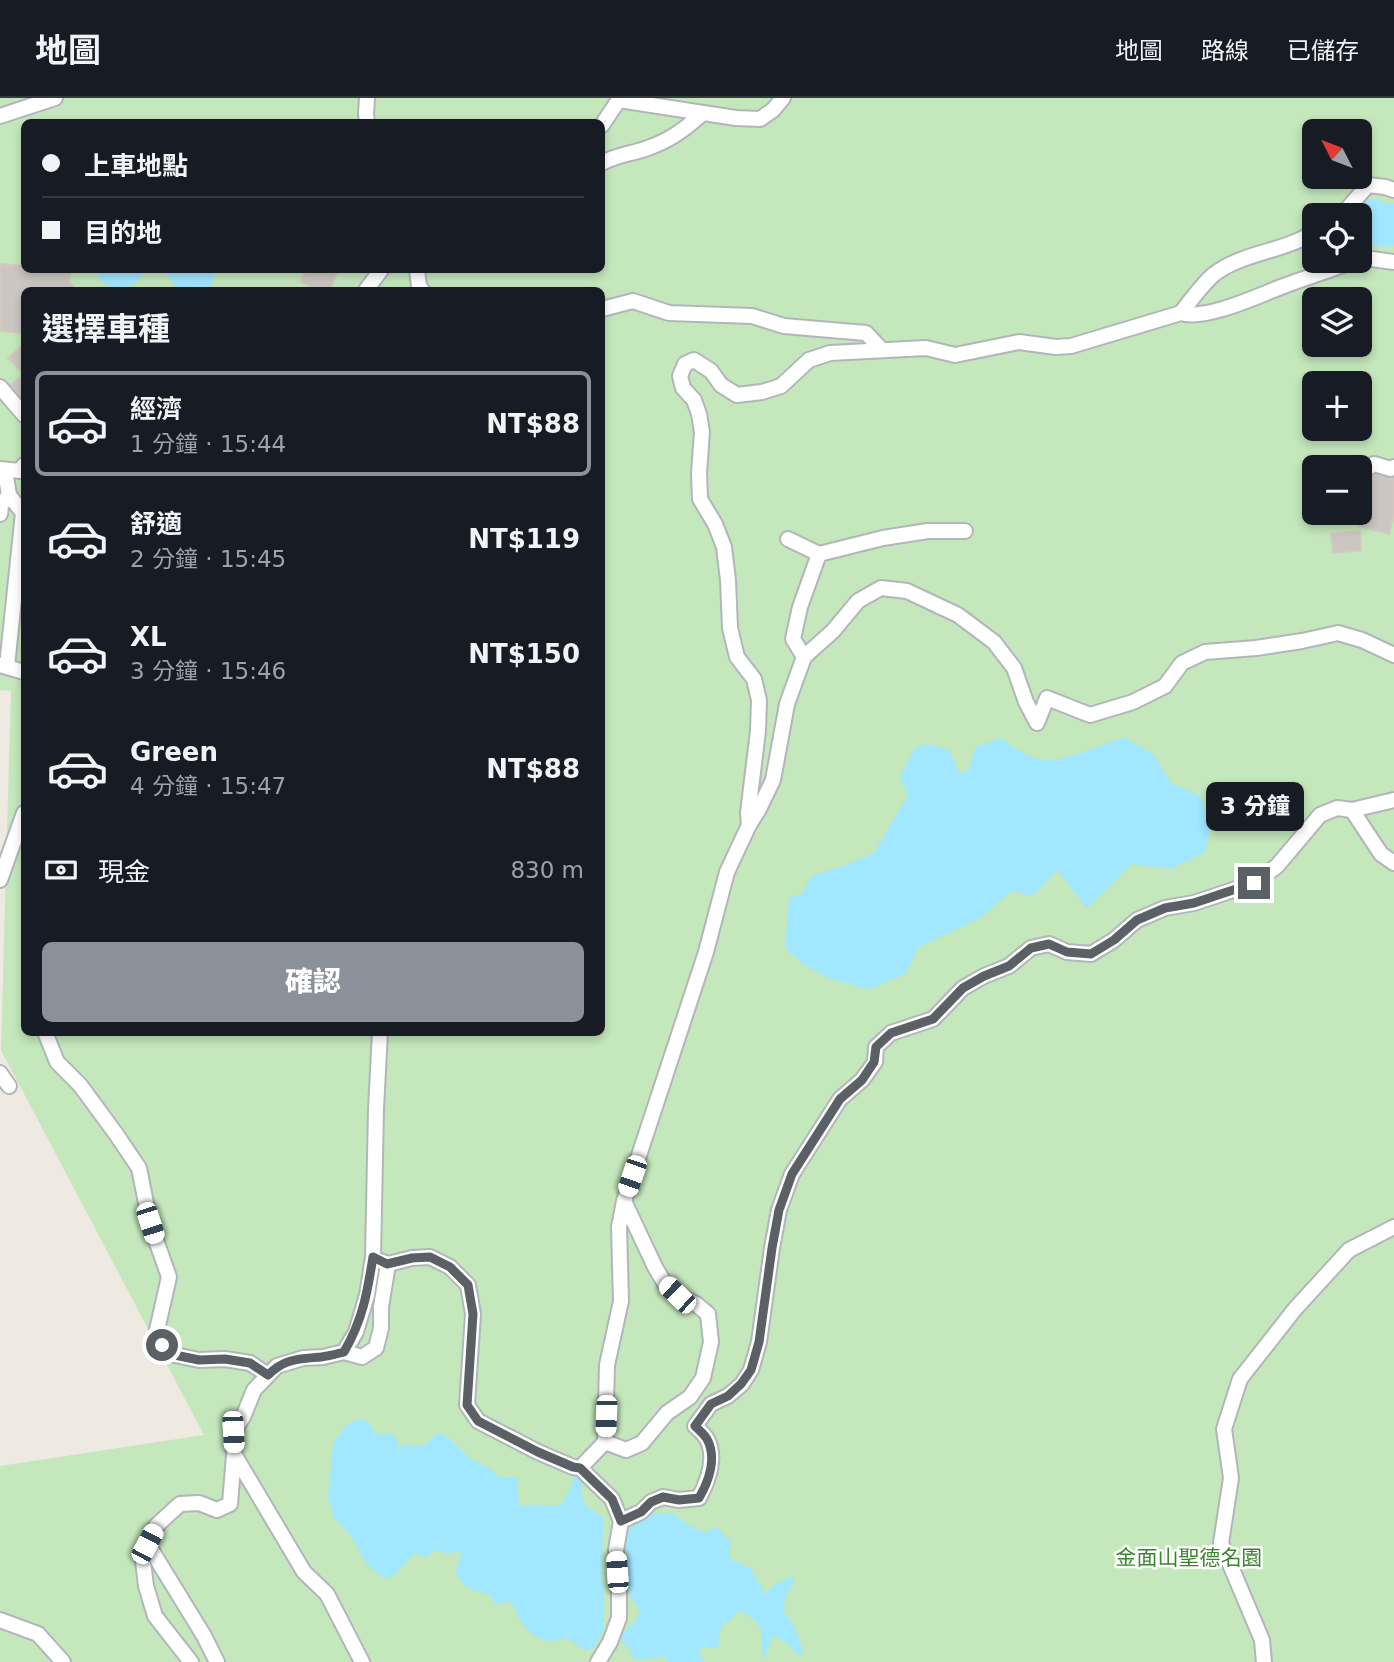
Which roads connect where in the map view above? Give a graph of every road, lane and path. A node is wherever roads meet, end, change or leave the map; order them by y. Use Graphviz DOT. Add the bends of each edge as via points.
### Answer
graph roads {
  1 [pos="55,98"];
  2 [pos="367,98"];
  3 [pos="782,98"];
  4 [pos="619,99"];
  5 [pos="703,113"];
  6 [pos="0,116"];
  7 [pos="367,119"];
  8 [pos="605,120"];
  9 [pos="605,161"];
  10 [pos="1394,190"];
  11 [pos="1353,203"];
  12 [pos="1302,239"];
  13 [pos="1372,259"];
  14 [pos="1394,262"];
  15 [pos="1322,273"];
  16 [pos="605,308"];
  17 [pos="1181,313"];
  18 [pos="882,350"];
  19 [pos="0,387"];
  20 [pos="21,412"];
  21 [pos="1372,465"];
  22 [pos="1394,467"];
  23 [pos="2,470"];
  24 [pos="21,470"];
  25 [pos="9,495"];
  26 [pos="21,510"];
  27 [pos="0,513"];
  28 [pos="21,525"];
  29 [pos="965,531"];
  30 [pos="788,539"];
  31 [pos="819,554"];
  32 [pos="6,619"];
  33 [pos="1394,655"];
  34 [pos="804,657"];
  35 [pos="3,666"];
  36 [pos="21,671"];
  37 [pos="1394,800"];
  38 [pos="1352,810"];
  39 [pos="21,821"];
  40 [pos="749,825"];
  41 [pos="1394,863"];
  42 [pos="0,880"];
  43 [pos="47,1036"];
  44 [pos="380,1036"];
  45 [pos="0,1073"];
  46 [pos="9,1086"];
  47 [pos="624,1201"];
  48 [pos="1394,1227"];
  49 [pos="373,1257"];
  50 [pos="387,1264"];
  51 [pos="344,1352"];
  52 [pos="268,1375"];
  53 [pos="605,1442"];
  54 [pos="234,1454"];
  55 [pos="580,1468"];
  56 [pos="621,1521"];
  57 [pos="147,1544"];
  58 [pos="0,1620"];
  59 [pos="63,1662"];
  60 [pos="191,1662"];
  61 [pos="217,1662"];
  62 [pos="362,1662"];
  63 [pos="598,1662"];
  64 [pos="1264,1662"];
  1 -- 6 [label="street"];
  2 -- 7 [label="street"];
  3 -- 5 [label="street" via="760,119"];
  4 -- 5 [label="street"];
  4 -- 8 [label="street"];
  5 -- 9 [label="street" via="673,138"];
  10 -- 11 [label="street" via="1368,185"];
  12 -- 17 [label="street" via="1214,275"];
  13 -- 14 [label="street"];
  15 -- 17 [label="street" via="1217,310 1189,316"];
  16 -- 18 [label="street" via="633,301 669,313 752,316 784,326 866,333"];
  17 -- 18 [label="street" via="1072,346 1019,342 955,355 926,348"];
  18 -- 40 [label="street" via="830,353 809,360 781,386 762,393 737,395 694,360 685,364 680,376 699,414 700,499 724,547 730,628 737,657 754,679 759,700"];
  19 -- 20 [label="street"];
  21 -- 22 [label="street"];
  23 -- 24 [label="street"];
  23 -- 25 [label="street"];
  25 -- 26 [label="street"];
  25 -- 27 [label="street"];
  28 -- 32 [label="street"];
  29 -- 31 [label="street" via="883,538"];
  30 -- 31 [label="street"];
  31 -- 34 [label="street" via="793,639"];
  32 -- 35 [label="street"];
  33 -- 34 [label="street" via="1338,633 1205,652 1182,663 1165,686 1090,715 1046,698 1037,723 1014,668 994,642 958,615 907,591 881,588 858,601"];
  34 -- 40 [label="street" via="787,704 773,780"];
  35 -- 36 [label="street"];
  37 -- 38 [label="street"];
  38 -- 41 [label="street" via="1381,854"];
  38 -- 56 [label="street" via="1337,808 1320,815 1277,866 1254,883 1137,920 1091,954 1067,952 1049,944 1031,948 1009,966 963,988 933,1019 891,1033 876,1047 874,1062 840,1099 792,1174 779,1210 751,1370 728,1396 711,1404 695,1426 707,1439 709,1481 699,1498 663,1497"];
  39 -- 42 [label="street"];
  40 -- 47 [label="street" via="727,872 706,952"];
  43 -- 52 [label="street" via="57,1062 80,1085 139,1168 150,1223 169,1277 157,1330 162,1345 175,1355 199,1360 250,1363"];
  44 -- 49 [label="street"];
  45 -- 46 [label="street"];
  47 -- 53 [label="street" via="619,1227 621,1301 607,1365"];
  47 -- 53 [label="street" via="665,1284 708,1314 711,1342 703,1378 690,1397 667,1413 642,1443 626,1450"];
  48 -- 64 [label="street" via="1349,1251 1295,1309 1240,1379 1224,1429 1231,1478 1221,1543 1262,1640"];
  49 -- 50 [label="street"];
  49 -- 51 [label="street" via="356,1332"];
  50 -- 51 [label="street" via="376,1348 362,1357"];
  50 -- 55 [label="street" via="430,1257 450,1267 468,1285 473,1314 467,1405 478,1421"];
  51 -- 52 [label="street" via="303,1358 277,1366"];
  52 -- 54 [label="street" via="254,1390 233,1432"];
  53 -- 55 [label="street"];
  54 -- 57 [label="street" via="230,1504 217,1510 199,1503 180,1504 156,1526"];
  54 -- 62 [label="street" via="304,1572 327,1594"];
  55 -- 56 [label="street" via="612,1499"];
  56 -- 63 [label="street" via="616,1550 619,1618"];
  57 -- 60 [label="street" via="143,1561 155,1616"];
  57 -- 61 [label="street"];
  58 -- 59 [label="street" via="38,1634"];
}
